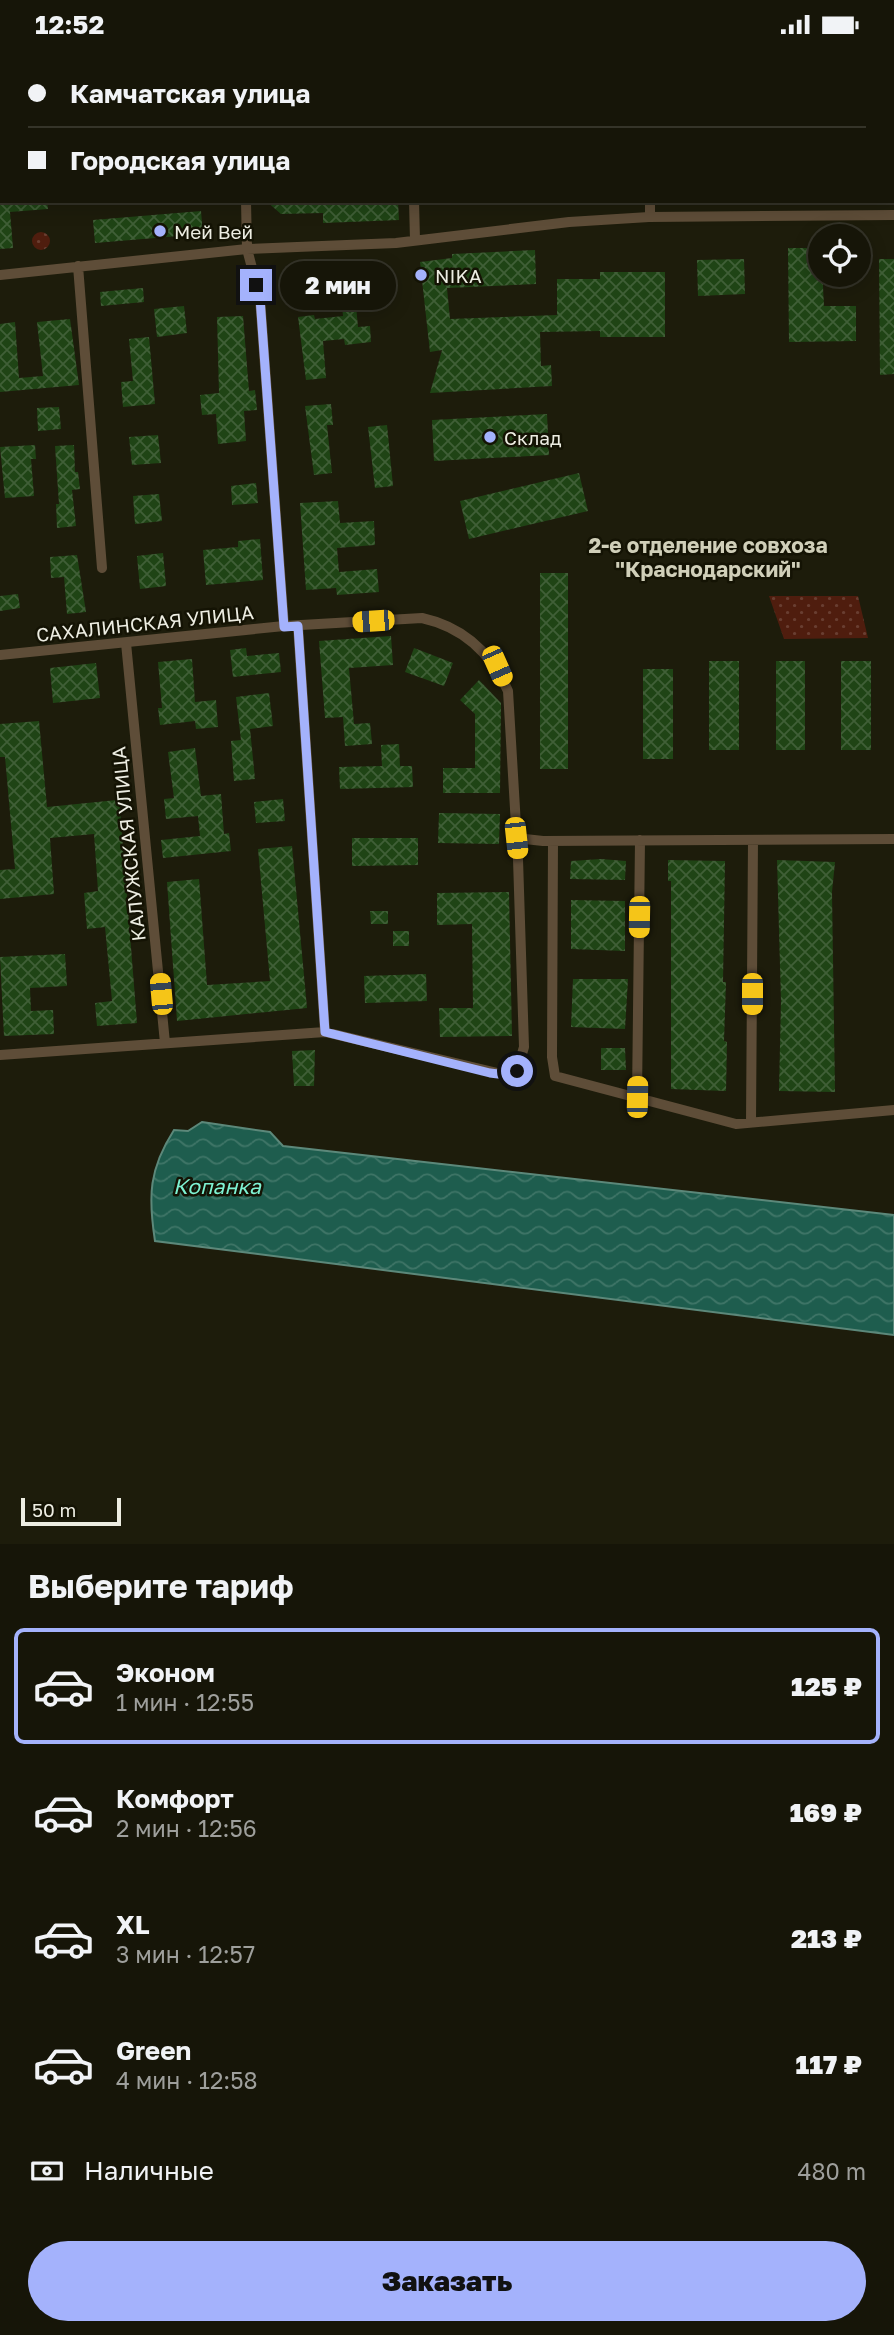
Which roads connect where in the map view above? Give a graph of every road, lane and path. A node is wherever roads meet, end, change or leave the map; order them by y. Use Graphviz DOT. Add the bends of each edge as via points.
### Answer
graph roads {
  1 [pos="246,203"];
  2 [pos="414,203"];
  3 [pos="650,203"];
  4 [pos="892,215"];
  5 [pos="650,217"];
  6 [pos="415,240"];
  7 [pos="247,249"];
  8 [pos="78,266"];
  9 [pos="0,275"];
  10 [pos="102,568"];
  11 [pos="298,626"];
  12 [pos="284,627"];
  13 [pos="126,643"];
  14 [pos="0,655"];
  15 [pos="516,838"];
  16 [pos="894,839"];
  17 [pos="753,840"];
  18 [pos="553,841"];
  19 [pos="640,841"];
  20 [pos="325,1032"];
  21 [pos="165,1043"];
  22 [pos="0,1055"];
  23 [pos="637,1097"];
  24 [pos="894,1110"];
  25 [pos="751,1123"];
  1 -- 7 [label="street"];
  2 -- 6 [label="street"];
  3 -- 5 [label="street"];
  4 -- 5 [label="street"];
  5 -- 6 [label="street"];
  6 -- 7 [label="street"];
  7 -- 8 [label="street"];
  7 -- 12 [label="street" via="260,298"];
  8 -- 9 [label="street"];
  8 -- 10 [label="street"];
  11 -- 12 [label="street, САХАЛИНСКАЯ УЛИЦА"];
  11 -- 15 [label="street, САХАЛИНСКАЯ УЛИЦА" via="422,618 444,623 467,637 497,666 508,691"];
  11 -- 20 [label="street"];
  12 -- 13 [label="street, САХАЛИНСКАЯ УЛИЦА"];
  13 -- 14 [label="street, САХАЛИНСКАЯ УЛИЦА"];
  13 -- 21 [label="street, КАЛУЖСКАЯ УЛИЦА"];
  15 -- 18 [label="street"];
  15 -- 20 [label="street, САХАЛИНСКАЯ УЛИЦА" via="524,1047 517,1071 490,1073"];
  16 -- 17 [label="street"];
  17 -- 19 [label="street"];
  17 -- 25 [label="street"];
  18 -- 19 [label="street"];
  18 -- 23 [label="street" via="555,1076"];
  19 -- 23 [label="street"];
  20 -- 21 [label="street"];
  21 -- 22 [label="street"];
  23 -- 25 [label="street" via="736,1124"];
  24 -- 25 [label="street"];
}
